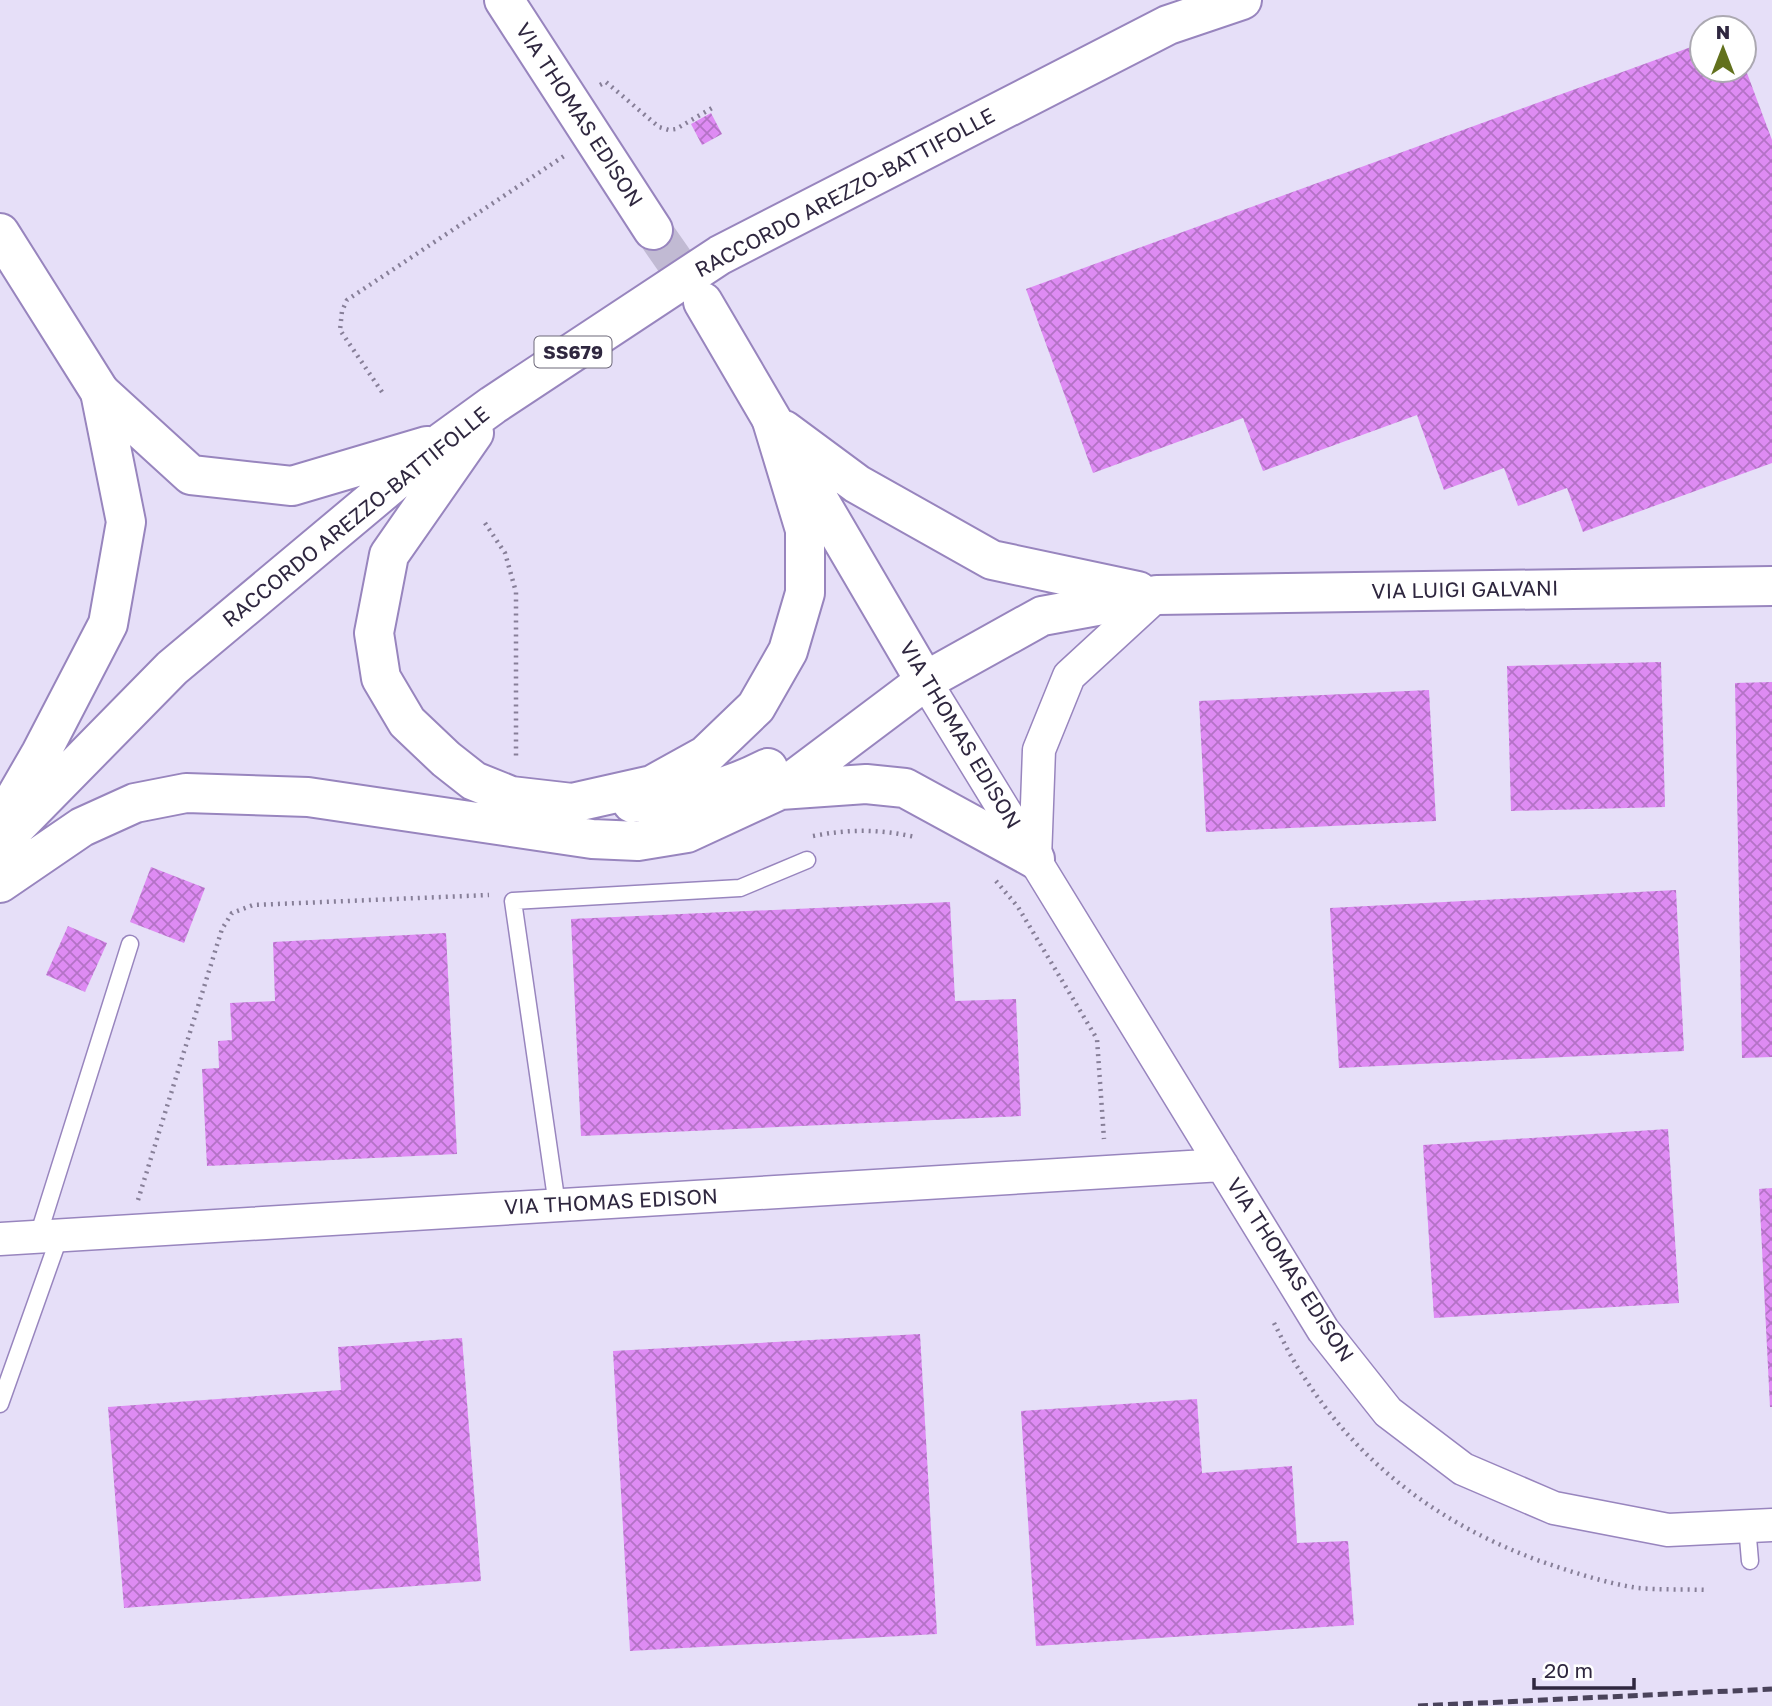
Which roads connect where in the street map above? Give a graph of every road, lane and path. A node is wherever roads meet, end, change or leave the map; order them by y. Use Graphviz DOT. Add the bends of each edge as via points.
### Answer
graph roads {
  1 [pos="504,0"];
  2 [pos="1242,0"];
  3 [pos="570,102"];
  4 [pos="712,108"];
  5 [pos="570,148"];
  6 [pos="653,230"];
  7 [pos="0,233"];
  8 [pos="703,302"];
  9 [pos="100,392"];
  10 [pos="382,392"];
  11 [pos="493,405"];
  12 [pos="772,421"];
  13 [pos="442,442"];
  14 [pos="485,523"];
  15 [pos="1772,586"];
  16 [pos="1157,595"];
  17 [pos="915,689"];
  18 [pos="516,764"];
  19 [pos="780,790"];
  20 [pos="572,803"];
  21 [pos="0,824"];
  22 [pos="803,840"];
  23 [pos="925,841"];
  24 [pos="0,844"];
  25 [pos="1035,859"];
  26 [pos="807,860"];
  27 [pos="988,875"];
  28 [pos="0,883"];
  29 [pos="498,894"];
  30 [pos="130,944"];
  31 [pos="1222,1165"];
  32 [pos="1106,1172"];
  33 [pos="556,1205"];
  34 [pos="128,1231"];
  35 [pos="49,1236"];
  36 [pos="0,1239"];
  37 [pos="0,1404"];
  38 [pos="1759,1526"];
  39 [pos="1750,1561"];
  1 -- 3 [label="main road, VIA THOMAS EDISON"];
  2 -- 11 [label="main road, RACCORDO AREZZO-BATTIFOLLE / SS679" via="1168,25 720,255"];
  3 -- 4 [label="path" via="606,82 659,127 669,130"];
  3 -- 6 [label="main road, VIA THOMAS EDISON"];
  5 -- 10 [label="path" via="347,300 340,330"];
  7 -- 9 [label="main road"];
  8 -- 12 [label="main road, VIA THOMAS EDISON"];
  9 -- 13 [label="main road" via="191,475 292,486"];
  9 -- 21 [label="main road" via="126,522 108,624"];
  11 -- 13 [label="main road, RACCORDO AREZZO-BATTIFOLLE / SS679"];
  11 -- 20 [label="main road" via="389,555 374,633 381,678 407,722 474,781 511,796"];
  12 -- 16 [label="main road, VIA LUIGI GALVANI" via="857,484 992,560"];
  12 -- 17 [label="main road, VIA THOMAS EDISON"];
  12 -- 20 [label="main road" via="805,530 805,593 788,650 756,707 706,755 652,785"];
  13 -- 24 [label="main road, RACCORDO AREZZO-BATTIFOLLE / SS679" via="172,668"];
  14 -- 18 [label="path" via="505,554 516,592"];
  15 -- 16 [label="main road, VIA LUIGI GALVANI"];
  16 -- 17 [label="main road, VIA LUIGI GALVANI" via="1042,616"];
  16 -- 25 [label="street" via="1069,676 1039,750"];
  17 -- 19 [label="main road"];
  17 -- 20 [label="main road" via="744,780 694,797"];
  17 -- 25 [label="street, VIA THOMAS EDISON"];
  19 -- 25 [label="main road" via="866,784 905,788"];
  19 -- 28 [label="main road" via="687,833 638,841 592,839 307,797 186,793 135,803 82,827"];
  22 -- 23 [label="path" via="842,830 880,830"];
  25 -- 31 [label="street, VIA THOMAS EDISON"];
  26 -- 33 [label="lane" via="740,888 513,901"];
  27 -- 32 [label="path" via="1018,906 1097,1039"];
  29 -- 34 [label="path" via="253,905 232,913 222,929"];
  30 -- 35 [label="lane"];
  31 -- 32 [label="street, VIA THOMAS EDISON"];
  31 -- 38 [label="street, VIA THOMAS EDISON" via="1324,1330 1388,1412 1463,1469 1554,1508 1668,1530"];
  32 -- 33 [label="street, VIA THOMAS EDISON"];
  33 -- 34 [label="street, VIA THOMAS EDISON"];
  34 -- 35 [label="street, VIA THOMAS EDISON"];
  35 -- 36 [label="street, VIA THOMAS EDISON"];
  35 -- 37 [label="lane"];
  38 -- 39 [label="lane"];
}
